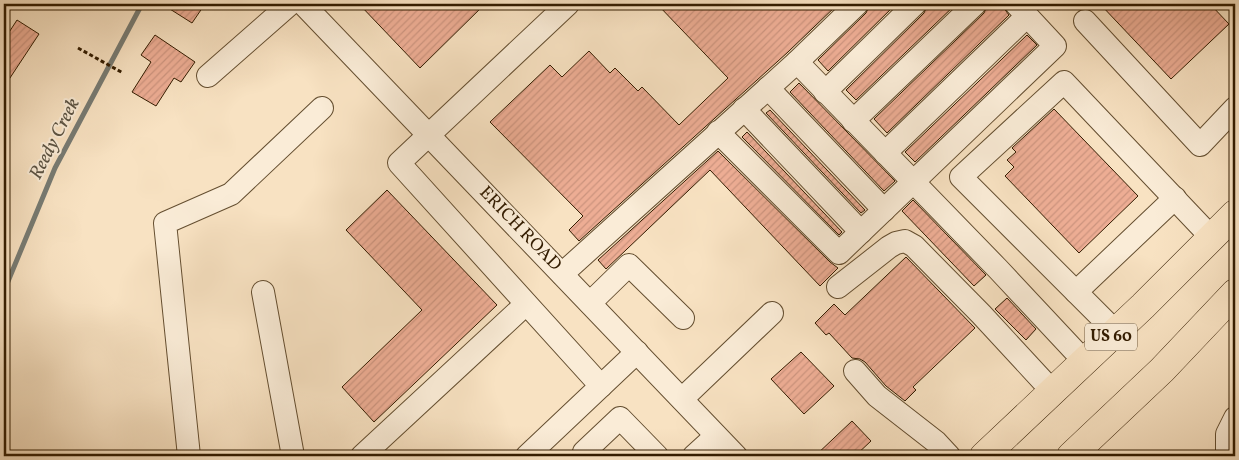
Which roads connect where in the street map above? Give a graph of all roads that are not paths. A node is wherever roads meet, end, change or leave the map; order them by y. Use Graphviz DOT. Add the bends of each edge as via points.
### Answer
graph roads {
  1 [pos="290,4"];
  2 [pos="303,4"];
  3 [pos="568,4"];
  4 [pos="857,4"];
  5 [pos="915,4"];
  6 [pos="976,4"];
  7 [pos="1021,10"];
  8 [pos="1085,21"];
  9 [pos="796,62"];
  10 [pos="208,76"];
  11 [pos="768,88"];
  12 [pos="825,92"];
  13 [pos="322,108"];
  14 [pos="1235,108"];
  15 [pos="744,109"];
  16 [pos="853,121"];
  17 [pos="718,132"];
  18 [pos="429,134"];
  19 [pos="885,153"];
  20 [pos="914,183"];
  21 [pos="1175,198"];
  22 [pos="884,210"];
  23 [pos="1235,214"];
  24 [pos="861,232"];
  25 [pos="1212,238"];
  26 [pos="562,274"];
  27 [pos="838,287"];
  28 [pos="263,292"];
  29 [pos="1076,292"];
  30 [pos="1235,293"];
  31 [pos="590,303"];
  32 [pos="526,304"];
  33 [pos="772,313"];
  34 [pos="683,318"];
  35 [pos="1116,332"];
  36 [pos="637,352"];
  37 [pos="1084,362"];
  38 [pos="855,371"];
  39 [pos="601,386"];
  40 [pos="1053,392"];
  41 [pos="682,399"];
  42 [pos="1235,418"];
  43 [pos="716,436"];
  44 [pos="189,456"];
  45 [pos="293,456"];
  46 [pos="362,456"];
  47 [pos="527,456"];
  48 [pos="588,456"];
  49 [pos="657,456"];
  50 [pos="694,456"];
  51 [pos="736,456"];
  52 [pos="949,456"];
  53 [pos="984,456"];
  54 [pos="1071,456"];
  55 [pos="1227,456"];
  1 -- 10 [label="street"];
  2 -- 18 [label="street, ERICH ROAD"];
  3 -- 18 [label="street"];
  4 -- 9 [label="street"];
  5 -- 12 [label="street"];
  6 -- 16 [label="street"];
  7 -- 19 [label="street"];
  7 -- 20 [label="street" via="1055,46"];
  8 -- 14 [label="street" via="1200,145"];
  9 -- 11 [label="street"];
  9 -- 12 [label="street"];
  11 -- 15 [label="street"];
  11 -- 22 [label="street"];
  12 -- 16 [label="street"];
  13 -- 44 [label="street" via="231,194 165,223"];
  15 -- 17 [label="street"];
  15 -- 24 [label="street"];
  16 -- 19 [label="street"];
  17 -- 24 [label="street" via="839,253"];
  17 -- 26 [label="street"];
  18 -- 26 [label="street, ERICH ROAD"];
  18 -- 32 [label="street" via="398,163"];
  19 -- 20 [label="street"];
  20 -- 22 [label="street"];
  20 -- 37 [label="street"];
  21 -- 25 [label="street"];
  21 -- 29 [label="street"];
  21 -- 29 [label="street" via="1064,82 962,178"];
  22 -- 24 [label="street"];
  23 -- 25 [label="main road, US 60"];
  25 -- 35 [label="main road, US 60"];
  26 -- 31 [label="street, ERICH ROAD"];
  27 -- 40 [label="street" via="889,247 905,241 914,246 981,314"];
  28 -- 45 [label="street"];
  29 -- 35 [label="street"];
  30 -- 54 [label="main road" via="1162,370"];
  31 -- 34 [label="street" via="629,265"];
  31 -- 36 [label="street, ERICH ROAD"];
  32 -- 39 [label="street"];
  32 -- 46 [label="street"];
  33 -- 41 [label="street"];
  35 -- 37 [label="main road, US 60"];
  36 -- 39 [label="street"];
  36 -- 41 [label="street, ERICH ROAD"];
  37 -- 40 [label="main road, US 60"];
  38 -- 52 [label="street" via="877,396"];
  39 -- 47 [label="street"];
  40 -- 53 [label="main road, US 60"];
  41 -- 43 [label="street, ERICH ROAD"];
  42 -- 55 [label="street" via="1227,434"];
  43 -- 50 [label="street"];
  43 -- 51 [label="street, ERICH ROAD"];
  48 -- 49 [label="street" via="584,452 620,418"];
}
